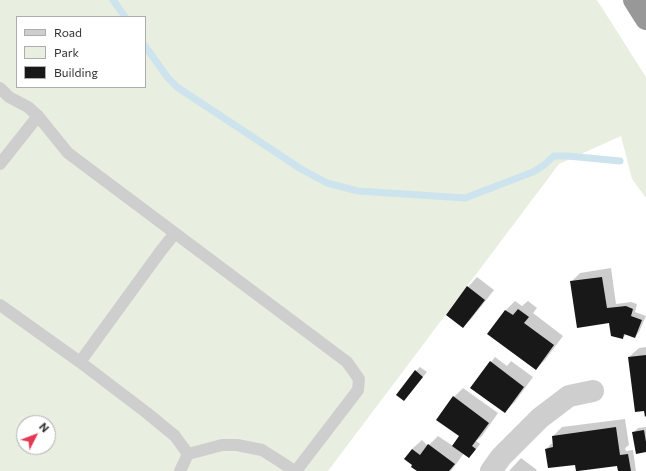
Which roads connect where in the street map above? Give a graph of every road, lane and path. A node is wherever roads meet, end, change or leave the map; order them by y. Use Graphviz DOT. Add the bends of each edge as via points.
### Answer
graph roads {
  1 [pos="634,0"];
  2 [pos="646,19"];
  3 [pos="0,88"];
  4 [pos="38,116"];
  5 [pos="0,164"];
  6 [pos="175,233"];
  7 [pos="0,305"];
  8 [pos="80,362"];
  9 [pos="593,391"];
  10 [pos="188,454"];
  11 [pos="180,471"];
  12 [pos="295,471"];
  13 [pos="490,471"];
  1 -- 2 [label="highway"];
  3 -- 4 [label="lane"];
  4 -- 5 [label="lane"];
  4 -- 6 [label="lane" via="68,154"];
  6 -- 8 [label="lane"];
  6 -- 12 [label="lane" via="347,362 359,379 358,390"];
  7 -- 8 [label="lane"];
  8 -- 10 [label="lane" via="175,436"];
  9 -- 13 [label="street" via="569,396 540,418"];
  10 -- 11 [label="lane"];
  10 -- 12 [label="lane" via="222,445 237,445 262,450"];
}
